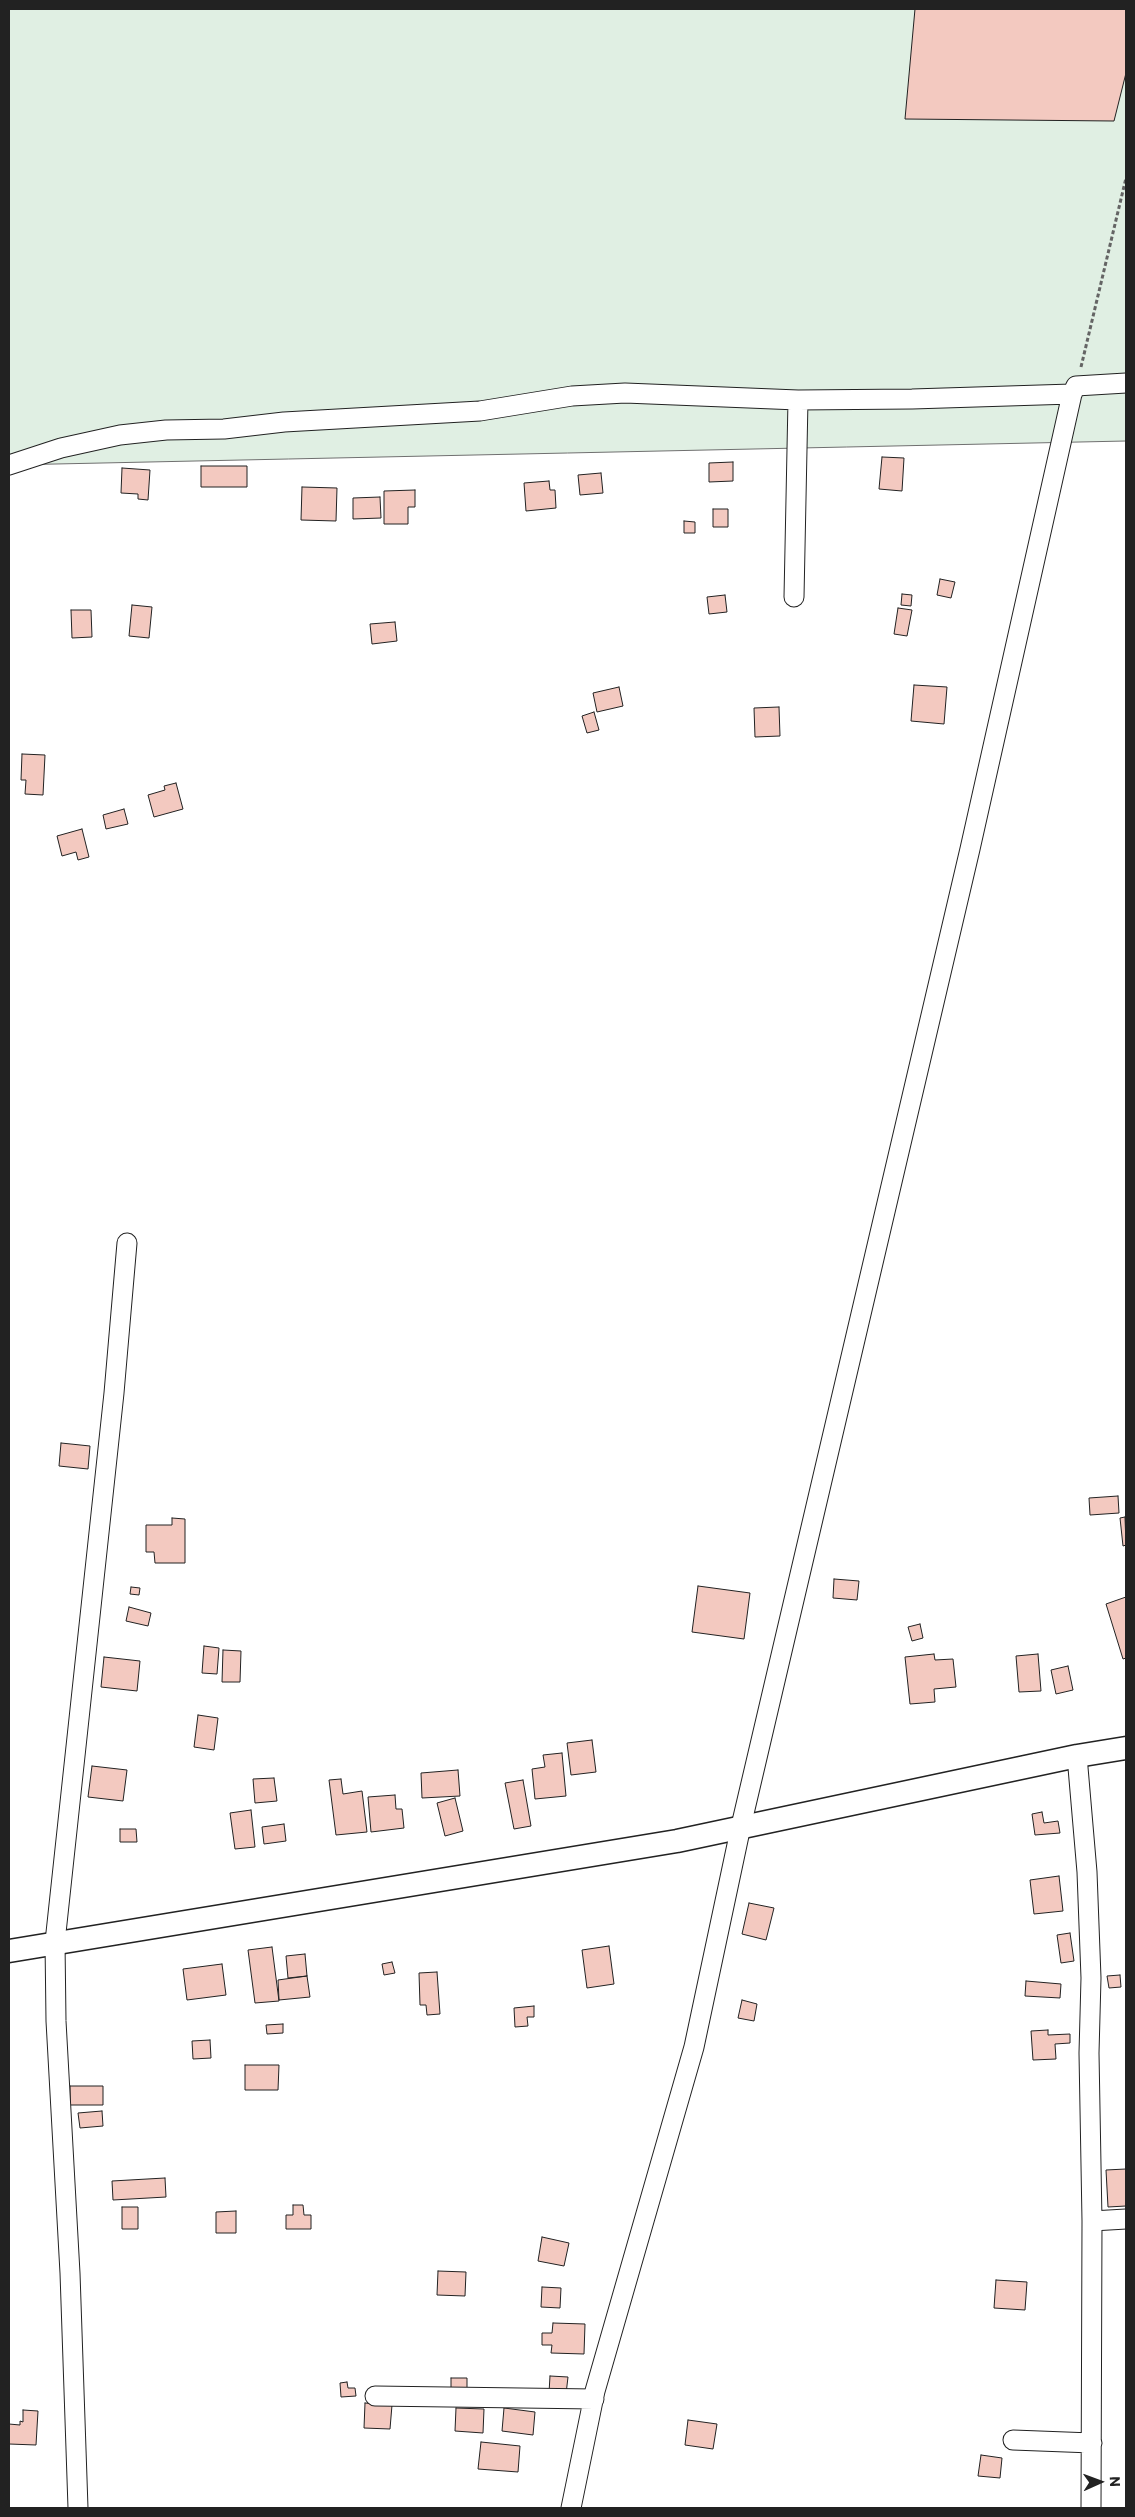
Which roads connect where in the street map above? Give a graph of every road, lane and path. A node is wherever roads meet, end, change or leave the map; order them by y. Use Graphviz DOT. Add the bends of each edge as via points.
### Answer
graph roads {
  1 [pos="1126,178"];
  2 [pos="1126,384"];
  3 [pos="1074,390"];
  4 [pos="798,400"];
  5 [pos="9,464"];
  6 [pos="794,597"];
  7 [pos="127,1243"];
  8 [pos="1126,1748"];
  9 [pos="1077,1756"];
  10 [pos="741,1826"];
  11 [pos="55,1942"];
  12 [pos="9,1951"];
  13 [pos="1126,2219"];
  14 [pos="1092,2221"];
  15 [pos="375,2396"];
  16 [pos="594,2399"];
  17 [pos="1013,2440"];
  18 [pos="1092,2443"];
  19 [pos="78,2508"];
  20 [pos="571,2508"];
  21 [pos="1091,2508"];
  1 -- 3 [label="path"];
  2 -- 3 [label="street"];
  3 -- 4 [label="street" via="912,400"];
  3 -- 10 [label="street"];
  4 -- 5 [label="street" via="625,393 572,396 480,411 129,434 61,448"];
  4 -- 6 [label="street"];
  7 -- 11 [label="street"];
  8 -- 9 [label="street"];
  9 -- 10 [label="street"];
  9 -- 14 [label="street" via="1087,1872 1091,1978"];
  10 -- 11 [label="street" via="677,1841"];
  10 -- 16 [label="street" via="694,2047"];
  11 -- 12 [label="street"];
  11 -- 19 [label="street"];
  13 -- 14 [label="street"];
  14 -- 18 [label="street"];
  15 -- 16 [label="street"];
  16 -- 20 [label="street"];
  17 -- 18 [label="street"];
  18 -- 21 [label="street"];
}
